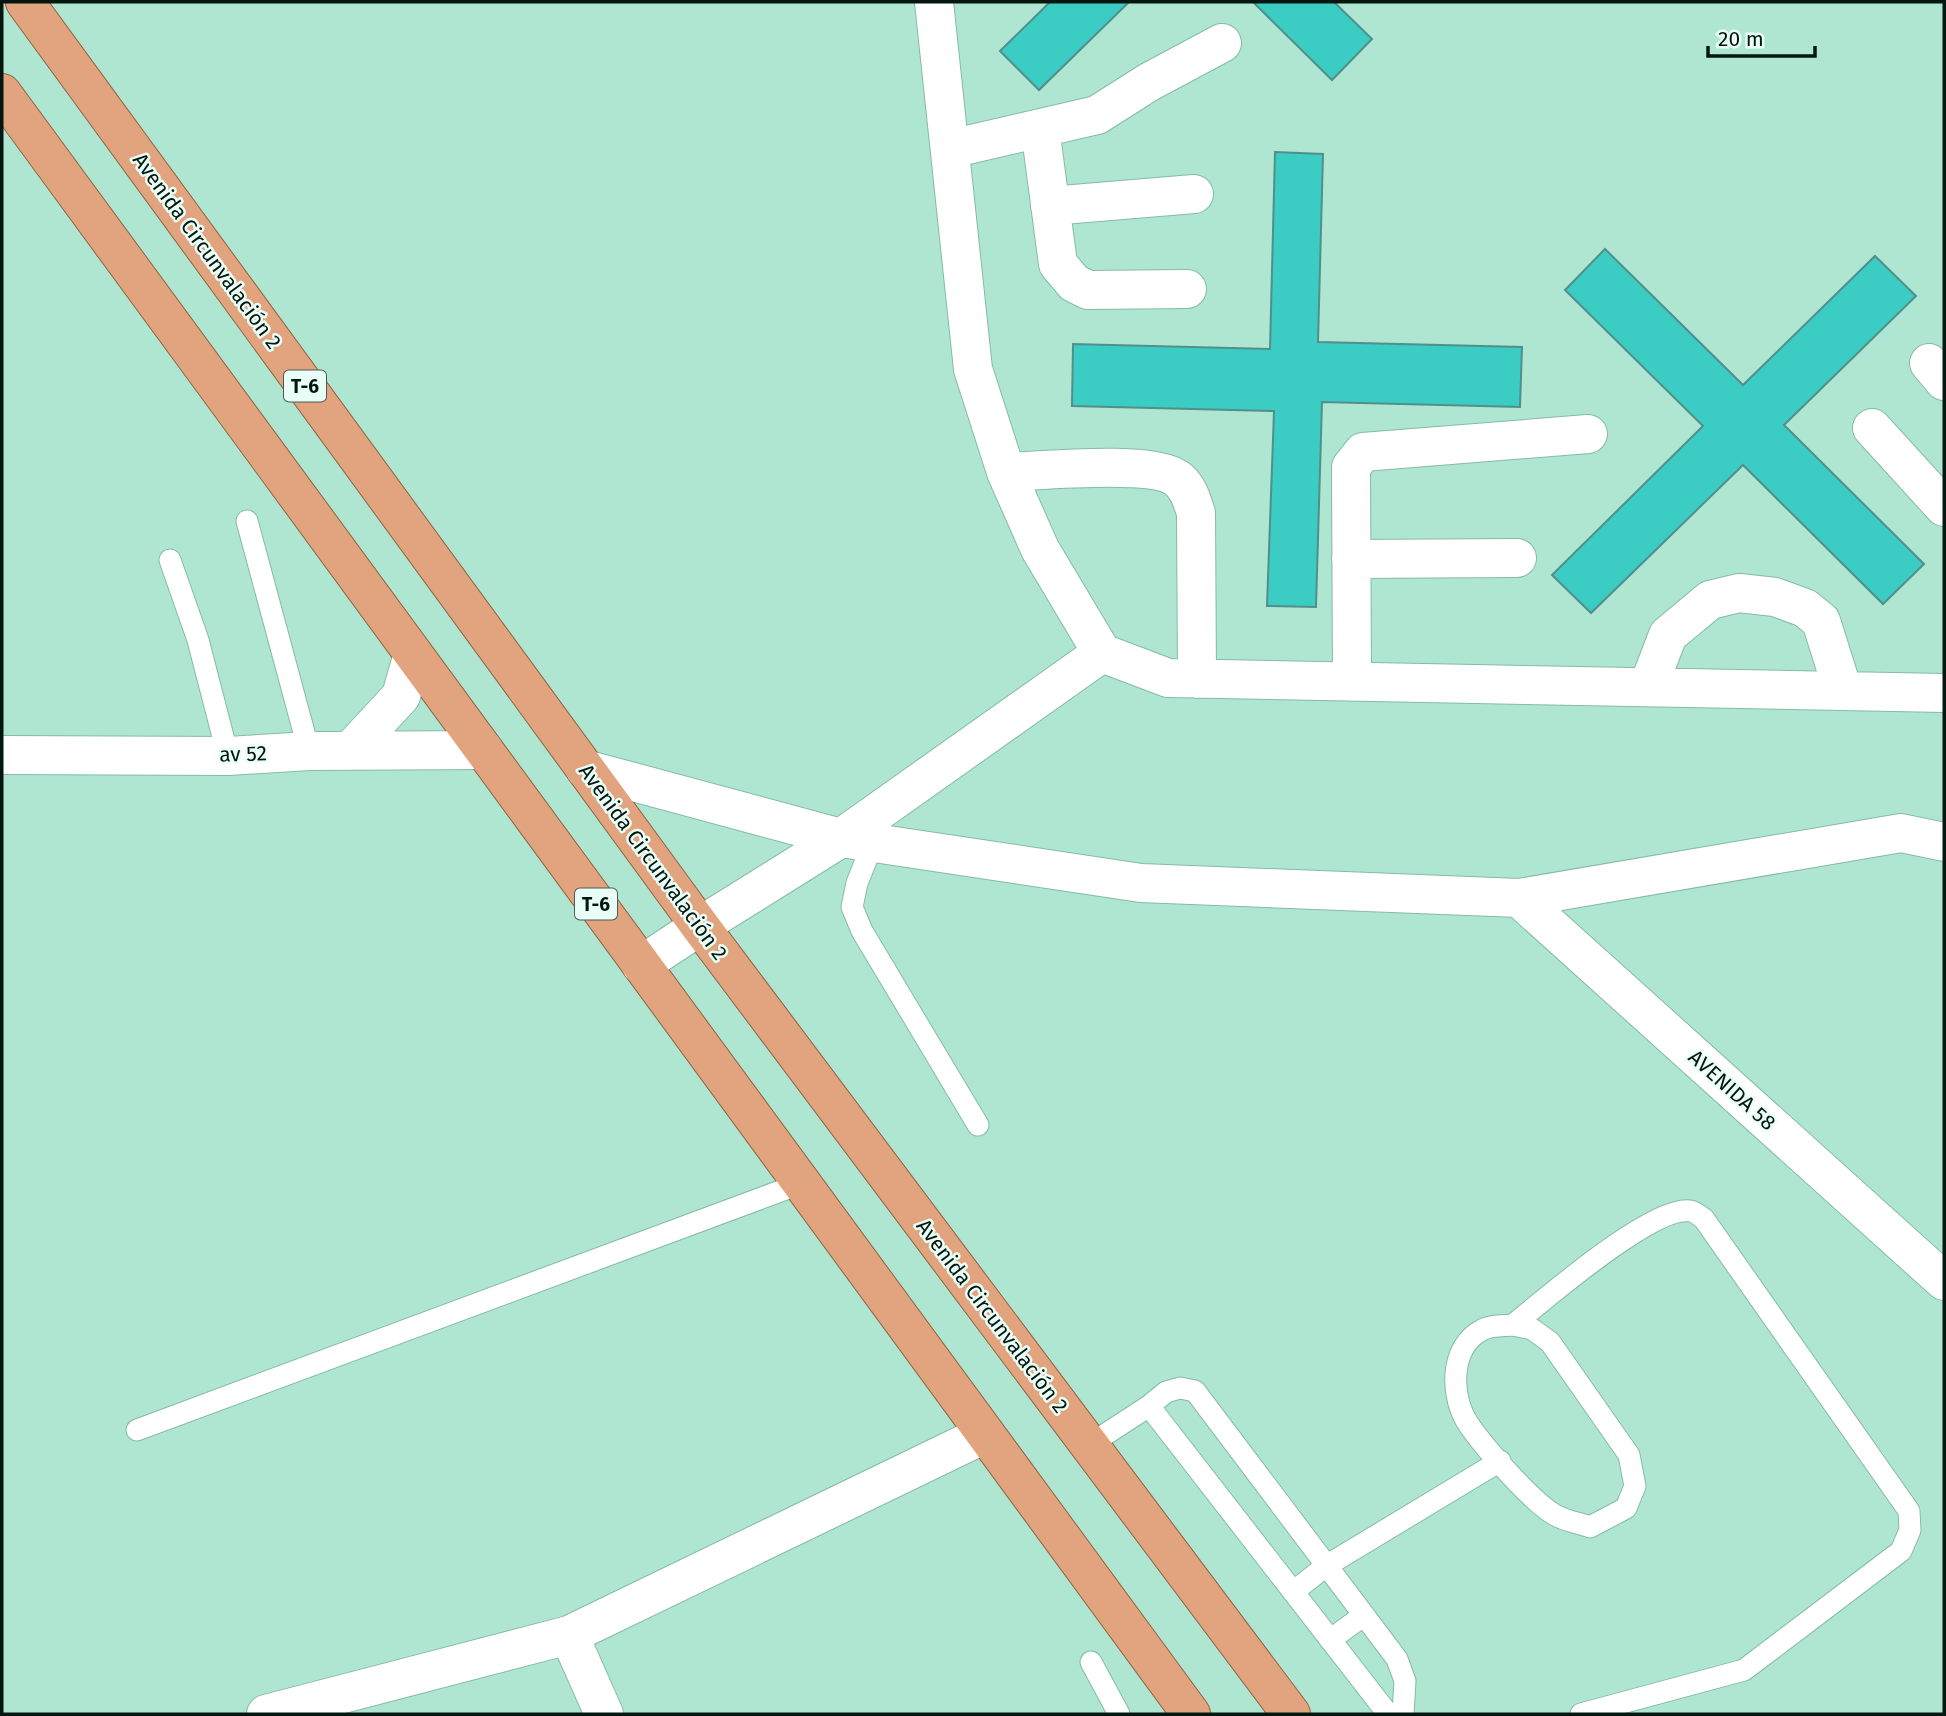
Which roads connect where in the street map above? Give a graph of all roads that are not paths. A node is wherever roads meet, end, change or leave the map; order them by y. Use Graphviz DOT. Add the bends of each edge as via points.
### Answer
graph roads {
  1 [pos="25,2"];
  2 [pos="934,2"];
  3 [pos="1222,43"];
  4 [pos="2,93"];
  5 [pos="1040,128"];
  6 [pos="950,149"];
  7 [pos="1194,194"];
  8 [pos="1050,206"];
  9 [pos="1187,289"];
  10 [pos="1872,428"];
  11 [pos="1588,434"];
  12 [pos="1006,472"];
  13 [pos="1944,507"];
  14 [pos="247,521"];
  15 [pos="1517,558"];
  16 [pos="1351,559"];
  17 [pos="170,560"];
  18 [pos="1102,653"];
  19 [pos="413,654"];
  20 [pos="1197,679"];
  21 [pos="1352,682"];
  22 [pos="1648,687"];
  23 [pos="1843,691"];
  24 [pos="1944,693"];
  25 [pos="484,750"];
  26 [pos="309,751"];
  27 [pos="350,751"];
  28 [pos="2,755"];
  29 [pos="228,756"];
  30 [pos="585,769"];
  31 [pos="857,840"];
  32 [pos="1944,842"];
  33 [pos="1519,898"];
  34 [pos="700,926"];
  35 [pos="641,965"];
  36 [pos="978,1125"];
  37 [pos="802,1183"];
  38 [pos="1944,1282"];
  39 [pos="1513,1325"];
  40 [pos="1149,1406"];
  41 [pos="138,1430"];
  42 [pos="985,1434"];
  43 [pos="1089,1445"];
  44 [pos="1500,1461"];
  45 [pos="1326,1566"];
  46 [pos="1293,1592"];
  47 [pos="1364,1615"];
  48 [pos="569,1635"];
  49 [pos="1330,1640"];
  50 [pos="1091,1662"];
  51 [pos="266,1714"];
  52 [pos="604,1714"];
  53 [pos="1119,1714"];
  54 [pos="1191,1714"];
  55 [pos="1291,1714"];
  56 [pos="1388,1714"];
  57 [pos="1403,1714"];
  58 [pos="1581,1714"];
  1 -- 30 [label="highway, Avenida Circunvalación 2 / T-6"];
  2 -- 6 [label="street"];
  3 -- 5 [label="street" via="1097,115"];
  4 -- 19 [label="highway, T-6"];
  5 -- 6 [label="street"];
  5 -- 8 [label="street"];
  6 -- 12 [label="street" via="974,369"];
  7 -- 8 [label="street"];
  8 -- 9 [label="street" via="1058,264 1074,283 1088,290"];
  10 -- 13 [label="street"];
  11 -- 16 [label="street" via="1363,452 1351,467"];
  12 -- 18 [label="street" via="1040,550"];
  12 -- 20 [label="street" via="1138,468 1177,478 1189,492 1196,513"];
  14 -- 26 [label="lane"];
  15 -- 16 [label="street"];
  16 -- 21 [label="street"];
  17 -- 29 [label="lane" via="198,640"];
  18 -- 20 [label="street" via="1168,678"];
  18 -- 31 [label="street"];
  19 -- 25 [label="highway, T-6"];
  19 -- 27 [label="street" via="401,696"];
  20 -- 21 [label="street"];
  21 -- 22 [label="street"];
  22 -- 23 [label="street"];
  22 -- 23 [label="street" via="1668,635 1710,600 1740,593 1775,597 1805,608 1821,621"];
  23 -- 24 [label="street"];
  25 -- 27 [label="street, av 52"];
  25 -- 35 [label="highway, T-6"];
  26 -- 27 [label="street, av 52"];
  26 -- 29 [label="street, av 52"];
  28 -- 29 [label="street, av 52"];
  30 -- 31 [label="street"];
  30 -- 34 [label="highway, Avenida Circunvalación 2 / T-6"];
  31 -- 33 [label="street" via="1141,883"];
  31 -- 34 [label="street"];
  31 -- 36 [label="lane" via="852,907 862,931"];
  32 -- 33 [label="street" via="1901,833"];
  33 -- 38 [label="street, AVENIDA 58"];
  34 -- 35 [label="street"];
  34 -- 43 [label="highway, Avenida Circunvalación 2 / T-6"];
  35 -- 37 [label="highway, T-6"];
  37 -- 41 [label="lane"];
  37 -- 42 [label="highway, T-6"];
  39 -- 44 [label="lane" via="1484,1328 1468,1339 1457,1359 1455,1377 1468,1424"];
  39 -- 44 [label="lane" via="1532,1329 1550,1342 1629,1455 1635,1486 1626,1508 1590,1527 1555,1515"];
  39 -- 58 [label="lane" via="1614,1244 1668,1214 1690,1211 1704,1219 1909,1511 1910,1531 1901,1551 1744,1670"];
  40 -- 43 [label="lane"];
  40 -- 45 [label="lane" via="1166,1392 1180,1388 1195,1391"];
  40 -- 46 [label="lane"];
  42 -- 48 [label="street"];
  42 -- 54 [label="highway, T-6"];
  43 -- 55 [label="highway, Avenida Circunvalación 2 / T-6"];
  44 -- 45 [label="lane"];
  45 -- 46 [label="lane"];
  45 -- 47 [label="lane"];
  46 -- 49 [label="lane"];
  47 -- 49 [label="lane"];
  47 -- 57 [label="lane" via="1397,1660 1405,1681"];
  48 -- 51 [label="street"];
  48 -- 52 [label="street"];
  49 -- 56 [label="lane"];
  50 -- 53 [label="lane"];
}
